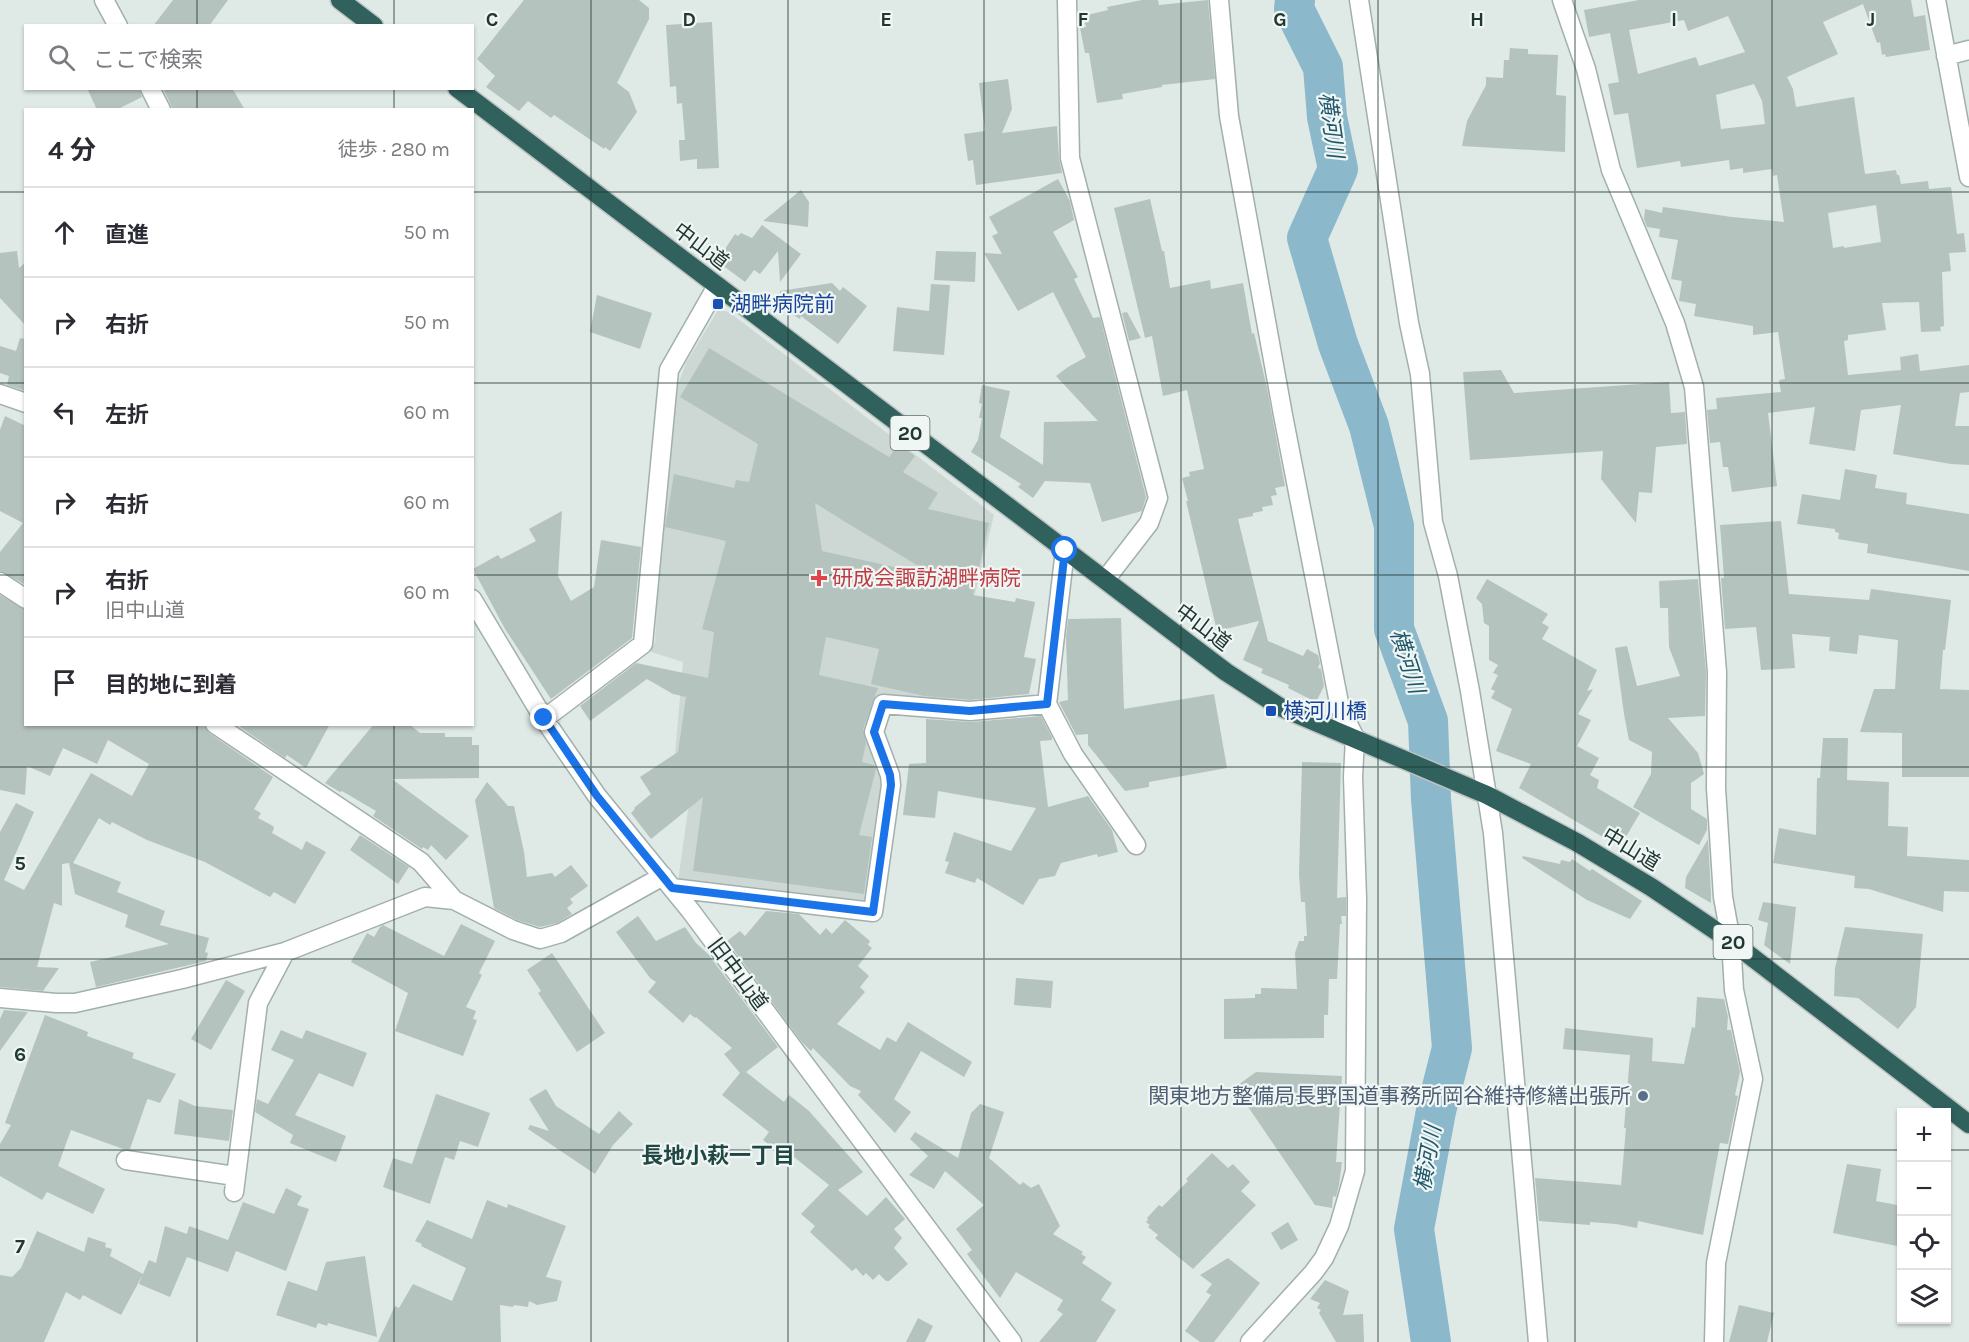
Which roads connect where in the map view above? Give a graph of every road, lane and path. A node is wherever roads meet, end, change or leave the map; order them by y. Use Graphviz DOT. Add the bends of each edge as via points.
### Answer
graph roads {
  1 [pos="104,0"];
  2 [pos="340,0"];
  3 [pos="1067,0"];
  4 [pos="1219,0"];
  5 [pos="1359,0"];
  6 [pos="1562,0"];
  7 [pos="1936,0"];
  8 [pos="117,24"];
  9 [pos="371,24"];
  10 [pos="1969,50"];
  11 [pos="1946,56"];
  12 [pos="151,90"];
  13 [pos="460,90"];
  14 [pos="160,108"];
  15 [pos="1969,177"];
  16 [pos="717,286"];
  17 [pos="0,394"];
  18 [pos="24,402"];
  19 [pos="1065,550"];
  20 [pos="1105,580"];
  21 [pos="0,582"];
  22 [pos="24,598"];
  23 [pos="474,602"];
  24 [pos="1047,704"];
  25 [pos="544,718"];
  26 [pos="218,726"];
  27 [pos="1355,738"];
  28 [pos="1482,793"];
  29 [pos="1136,845"];
  30 [pos="667,882"];
  31 [pos="454,900"];
  32 [pos="1731,940"];
  33 [pos="285,952"];
  34 [pos="0,998"];
  35 [pos="1969,1124"];
  36 [pos="126,1160"];
  37 [pos="1012,1342"];
  38 [pos="1250,1342"];
  39 [pos="1538,1342"];
  40 [pos="1714,1342"];
  1 -- 8 [label="street"];
  2 -- 9 [label="highway"];
  3 -- 20 [label="street" via="1070,158 1158,498 1149,524"];
  4 -- 27 [label="street" via="1229,116 1283,415 1340,708"];
  5 -- 28 [label="street" via="1420,374 1433,522 1470,691"];
  6 -- 32 [label="street" via="1586,69 1611,170 1675,323 1695,387 1718,672 1716,788 1723,897"];
  7 -- 11 [label="street"];
  10 -- 11 [label="street"];
  11 -- 15 [label="street"];
  12 -- 14 [label="street"];
  13 -- 16 [label="highway, 中山道 / 20"];
  16 -- 19 [label="highway, 中山道 / 20"];
  16 -- 25 [label="street" via="669,370 643,644"];
  17 -- 18 [label="street"];
  19 -- 20 [label="highway, 中山道 / 20"];
  19 -- 24 [label="street"];
  20 -- 27 [label="highway, 中山道 / 20" via="1226,672 1280,707"];
  21 -- 22 [label="street"];
  23 -- 25 [label="street, 旧中山道"];
  24 -- 29 [label="street" via="1073,754"];
  24 -- 30 [label="street" via="970,711 883,704 874,732 891,785 873,912"];
  25 -- 30 [label="street, 旧中山道" via="597,796"];
  26 -- 31 [label="street" via="421,862"];
  27 -- 28 [label="highway, 中山道 / 20"];
  27 -- 38 [label="street" via="1355,1171 1343,1216 1324,1258"];
  28 -- 32 [label="highway, 中山道 / 20" via="1578,843"];
  28 -- 39 [label="street" via="1495,849"];
  30 -- 31 [label="street" via="561,933 540,939"];
  30 -- 37 [label="street, 旧中山道"];
  31 -- 33 [label="street" via="425,897"];
  32 -- 35 [label="highway, 中山道 / 20"];
  32 -- 40 [label="street" via="1734,990 1753,1078 1716,1263"];
  33 -- 34 [label="street" via="75,1003"];
  33 -- 36 [label="street" via="258,1003 234,1184"];
}
